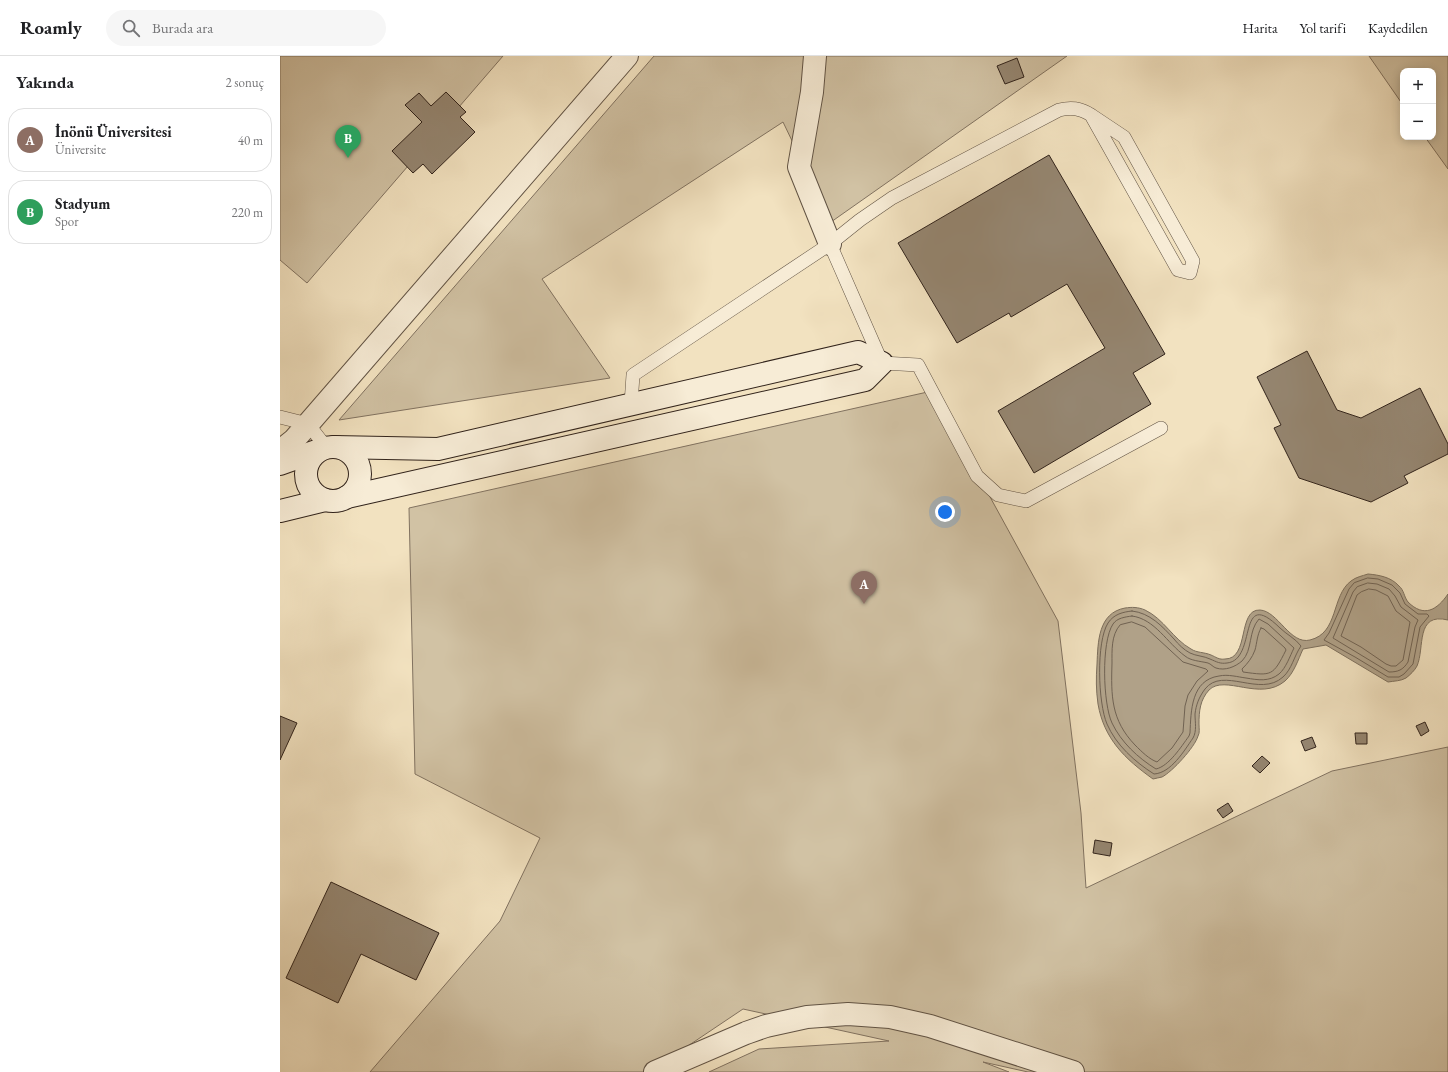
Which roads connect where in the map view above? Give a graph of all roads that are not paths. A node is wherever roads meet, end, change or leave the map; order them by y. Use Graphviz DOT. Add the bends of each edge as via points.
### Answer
graph roads {
  1 [pos="627,56"];
  2 [pos="815,56"];
  3 [pos="1091,115"];
  4 [pos="830,244"];
  5 [pos="882,363"];
  6 [pos="631,404"];
  7 [pos="280,417"];
  8 [pos="308,424"];
  9 [pos="1161,428"];
  10 [pos="326,448"];
  11 [pos="280,451"];
  12 [pos="280,464"];
  13 [pos="347,497"];
  14 [pos="325,500"];
  15 [pos="280,511"];
  16 [pos="655,1072"];
  17 [pos="1073,1072"];
  1 -- 8 [label="main road"];
  2 -- 4 [label="main road" via="812,92 799,167"];
  3 -- 3 [label="lane" via="1178,270 1190,273 1193,261 1124,137"];
  3 -- 4 [label="lane" via="1076,108 1059,110 892,198"];
  4 -- 5 [label="lane"];
  4 -- 6 [label="lane" via="633,375"];
  5 -- 6 [label="main road" via="858,352"];
  5 -- 9 [label="lane" via="918,365 977,476 998,495 1026,501"];
  5 -- 13 [label="main road" via="865,380"];
  6 -- 10 [label="main road" via="438,449"];
  7 -- 8 [label="lane"];
  8 -- 10 [label="lane"];
  8 -- 11 [label="main road"];
  10 -- 12 [label="main road"];
  10 -- 13 [label="main road" via="342,448 354,456 358,463 358,486"];
  10 -- 14 [label="main road" via="313,455 306,469 306,477 312,491"];
  13 -- 14 [label="main road" via="333,501"];
  14 -- 15 [label="main road"];
  16 -- 17 [label="main road" via="766,1026 807,1017 848,1014 890,1017 930,1026"];
}
